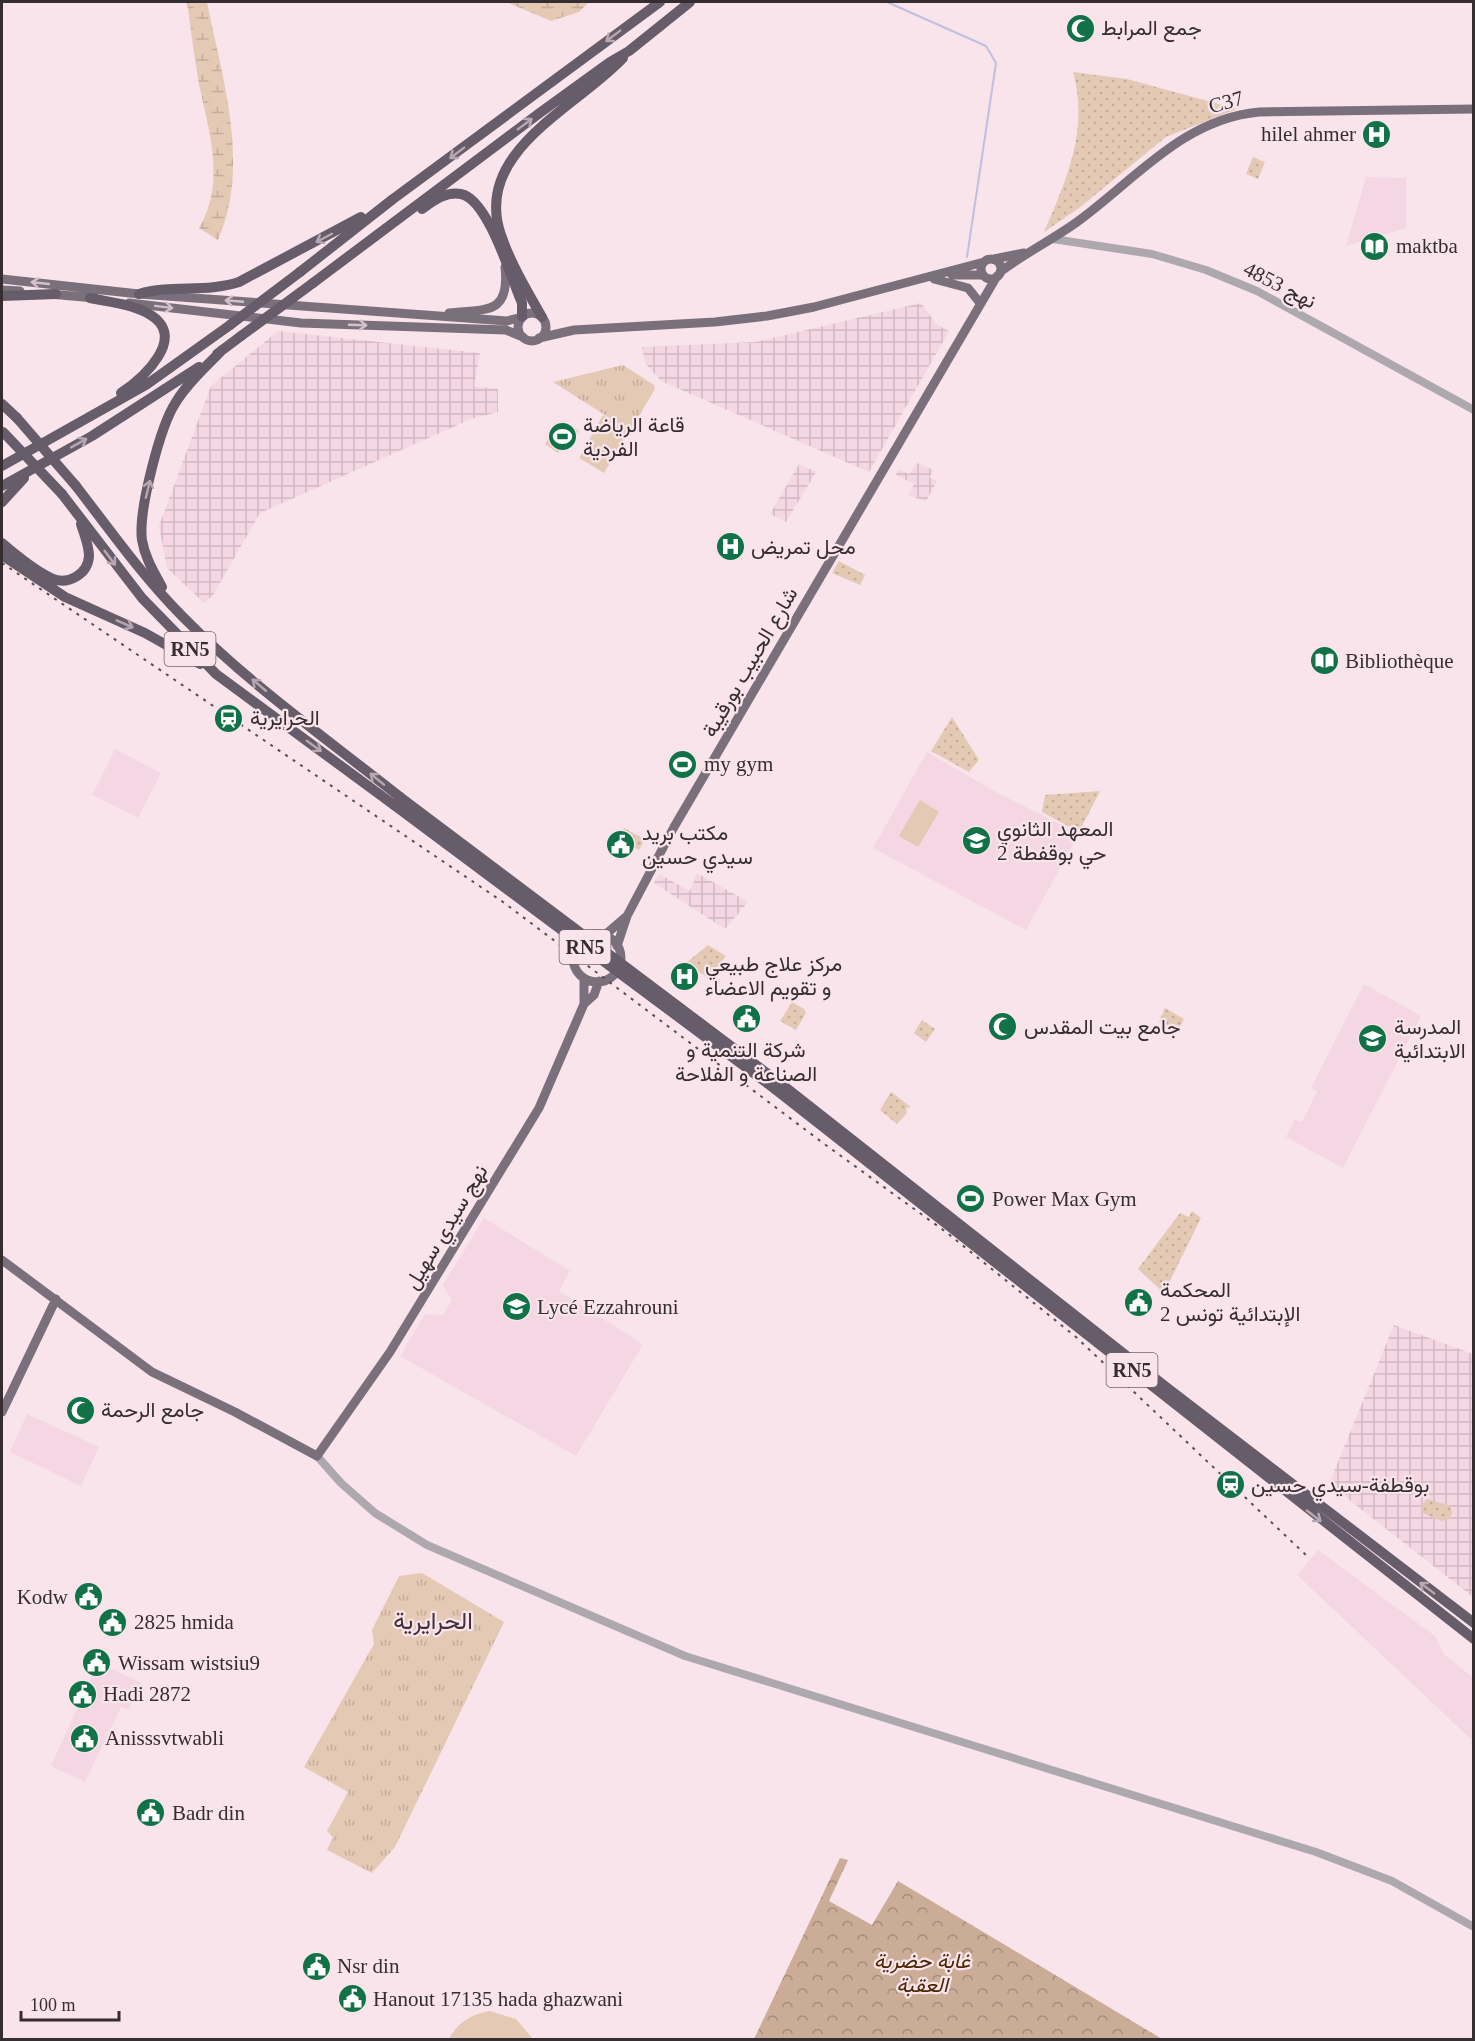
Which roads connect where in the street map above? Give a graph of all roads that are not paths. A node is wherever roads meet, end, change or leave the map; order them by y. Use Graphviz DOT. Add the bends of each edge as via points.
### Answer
graph roads {
  1 [pos="660,2"];
  2 [pos="690,2"];
  3 [pos="629,51"];
  4 [pos="1473,109"];
  5 [pos="393,199"];
  6 [pos="380,232"];
  7 [pos="1053,239"];
  8 [pos="1029,252"];
  9 [pos="994,259"];
  10 [pos="984,262"];
  11 [pos="506,267"];
  12 [pos="999,274"];
  13 [pos="984,276"];
  14 [pos="2,279"];
  15 [pos="930,279"];
  16 [pos="2,290"];
  17 [pos="56,294"];
  18 [pos="139,294"];
  19 [pos="2,296"];
  20 [pos="90,298"];
  21 [pos="980,303"];
  22 [pos="426,316"];
  23 [pos="522,317"];
  24 [pos="542,318"];
  25 [pos="574,330"];
  26 [pos="523,337"];
  27 [pos="539,338"];
  28 [pos="222,350"];
  29 [pos="2,404"];
  30 [pos="1473,410"];
  31 [pos="87,419"];
  32 [pos="2,431"];
  33 [pos="2,466"];
  34 [pos="32,470"];
  35 [pos="2,486"];
  36 [pos="2,502"];
  37 [pos="78,515"];
  38 [pos="2,543"];
  39 [pos="2,555"];
  40 [pos="170,604"];
  41 [pos="216,674"];
  42 [pos="397,801"];
  43 [pos="627,916"];
  44 [pos="605,935"];
  45 [pos="617,946"];
  46 [pos="584,978"];
  47 [pos="599,981"];
  48 [pos="584,1004"];
  49 [pos="778,1086"];
  50 [pos="2,1260"];
  51 [pos="56,1299"];
  52 [pos="2,1412"];
  53 [pos="317,1456"];
  54 [pos="1473,1623"];
  55 [pos="1473,1639"];
  56 [pos="1473,1927"];
  1 -- 5 [label="highway, one-way"];
  2 -- 3 [label="highway"];
  6 -- 3 [label="highway, one-way"];
  3 -- 24 [label="highway" via="517,150 500,176 495,211 500,234"];
  4 -- 7 [label="main road, C37" via="1259,112 1225,119 1165,151"];
  5 -- 18 [label="highway, one-way" via="239,282 218,288 152,290"];
  5 -- 31 [label="highway, bridge" via="230,325 146,385"];
  6 -- 11 [label="highway" via="441,197 464,194 482,211"];
  6 -- 28 [label="highway, bridge"];
  7 -- 8 [label="main road, C37"];
  7 -- 30 [label="street, نهج 4853" via="1141,252 1206,270 1264,295"];
  8 -- 9 [label="main road"];
  8 -- 12 [label="main road"];
  9 -- 10 [label="main road"];
  9 -- 12 [label="main road" via="1000,264"];
  10 -- 13 [label="main road"];
  10 -- 15 [label="main road"];
  11 -- 22 [label="main road" via="505,295 493,308"];
  11 -- 23 [label="highway" via="522,303"];
  12 -- 13 [label="main road"];
  12 -- 21 [label="main road, شارع الحبيب بورقيبة"];
  13 -- 15 [label="main road"];
  13 -- 21 [label="main road"];
  18 -- 14 [label="main road, one-way"];
  15 -- 21 [label="main road" via="968,288"];
  15 -- 25 [label="main road" via="767,316"];
  16 -- 17 [label="main road"];
  17 -- 19 [label="highway"];
  17 -- 20 [label="main road"];
  22 -- 18 [label="main road, one-way"];
  20 -- 26 [label="main road, one-way" via="301,323 506,330"];
  20 -- 31 [label="highway" via="149,314 158,320 165,340 156,361 142,377"];
  21 -- 43 [label="main road, شارع الحبيب بورقيبة" via="674,827"];
  22 -- 23 [label="main road" via="507,321"];
  23 -- 24 [label="main road" via="534,313"];
  23 -- 26 [label="main road" via="518,330"];
  24 -- 25 [label="main road"];
  24 -- 27 [label="main road" via="545,329"];
  25 -- 27 [label="main road"];
  26 -- 27 [label="main road"];
  34 -- 28 [label="highway, one-way" via="151,401"];
  40 -- 28 [label="highway, one-way" via="144,550 143,511 169,414 182,393"];
  29 -- 40 [label="highway, RN5, bridge" via="76,486"];
  31 -- 33 [label="highway"];
  32 -- 37 [label="highway, RN5, bridge"];
  34 -- 35 [label="highway"];
  34 -- 36 [label="highway"];
  37 -- 38 [label="highway" via="89,555 83,571 69,580 52,578"];
  37 -- 41 [label="highway, RN5, one-way" via="142,598"];
  39 -- 41 [label="highway, one-way" via="65,597 154,638"];
  42 -- 40 [label="highway, RN5, one-way" via="241,670"];
  41 -- 42 [label="highway, RN5, one-way"];
  42 -- 49 [label="highway, RN5, bridge"];
  43 -- 44 [label="main road, شارع الحبيب بورقيبة"];
  43 -- 45 [label="main road, شارع الحبيب بورقيبة"];
  44 -- 45 [label="main road"];
  44 -- 46 [label="main road" via="587,936 575,946 573,963"];
  45 -- 47 [label="main road" via="617,970"];
  46 -- 47 [label="main road"];
  46 -- 48 [label="main road, نهج سيدي سهيل"];
  47 -- 48 [label="main road, نهج سيدي سهيل" via="594,995"];
  48 -- 53 [label="main road, نهج سيدي سهيل" via="538,1108 396,1343"];
  54 -- 49 [label="highway, RN5, one-way"];
  49 -- 55 [label="highway, RN5, one-way"];
  50 -- 51 [label="main road"];
  51 -- 52 [label="main road"];
  51 -- 53 [label="main road" via="152,1372"];
  53 -- 56 [label="street" via="375,1514 427,1545 685,1656 1316,1852 1392,1881"];
}
